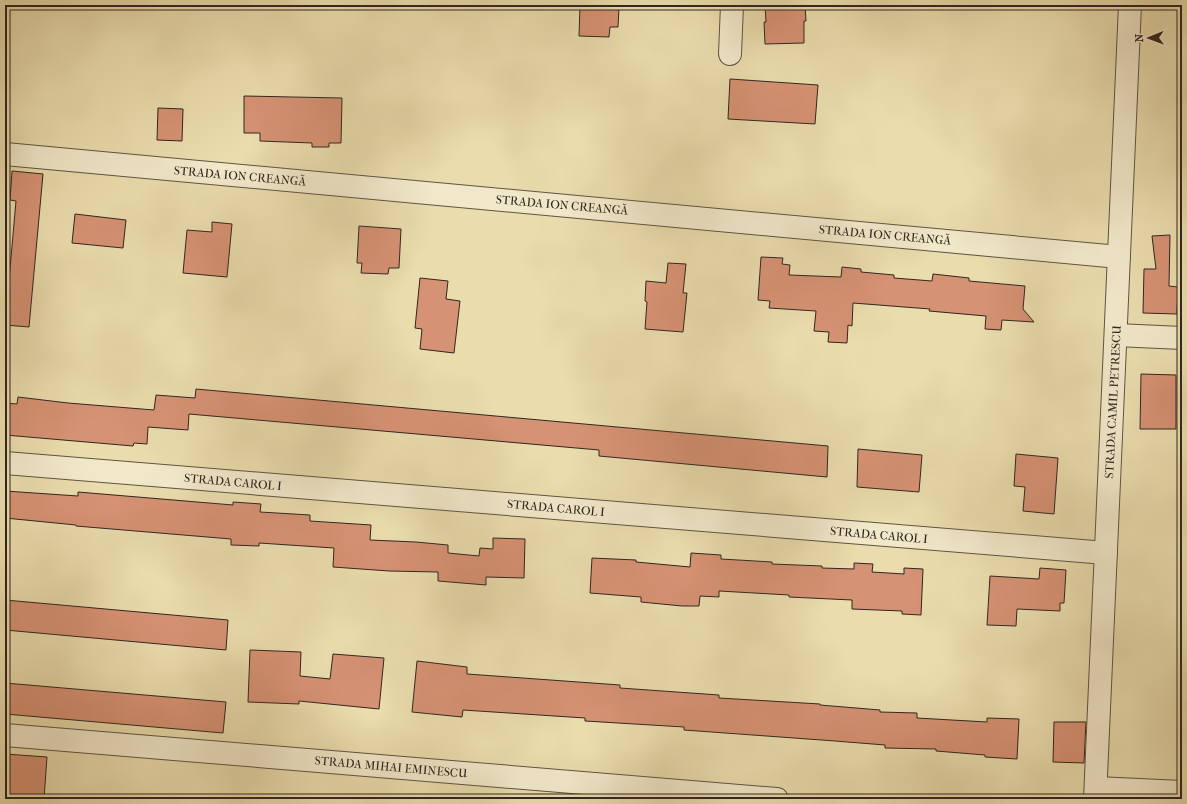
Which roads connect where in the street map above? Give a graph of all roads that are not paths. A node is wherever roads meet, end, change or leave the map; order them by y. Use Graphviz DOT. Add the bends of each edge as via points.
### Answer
graph roads {
  1 [pos="732,5"];
  2 [pos="1130,5"];
  3 [pos="730,54"];
  4 [pos="5,154"];
  5 [pos="1120,257"];
  6 [pos="1116,335"];
  7 [pos="1182,338"];
  8 [pos="5,463"];
  9 [pos="1106,553"];
  10 [pos="5,735"];
  11 [pos="1182,792"];
  12 [pos="1095,793"];
  13 [pos="777,799"];
  1 -- 3 [label="street"];
  2 -- 5 [label="street, STRADA CAMIL PETRESCU"];
  4 -- 5 [label="street, STRADA ION CREANGĂ"];
  5 -- 6 [label="street, STRADA CAMIL PETRESCU"];
  6 -- 7 [label="street"];
  6 -- 9 [label="street, STRADA CAMIL PETRESCU"];
  8 -- 9 [label="street, STRADA CAROL I"];
  9 -- 12 [label="street, STRADA CAMIL PETRESCU"];
  10 -- 13 [label="street, STRADA MIHAI EMINESCU"];
  11 -- 12 [label="street"];
}
